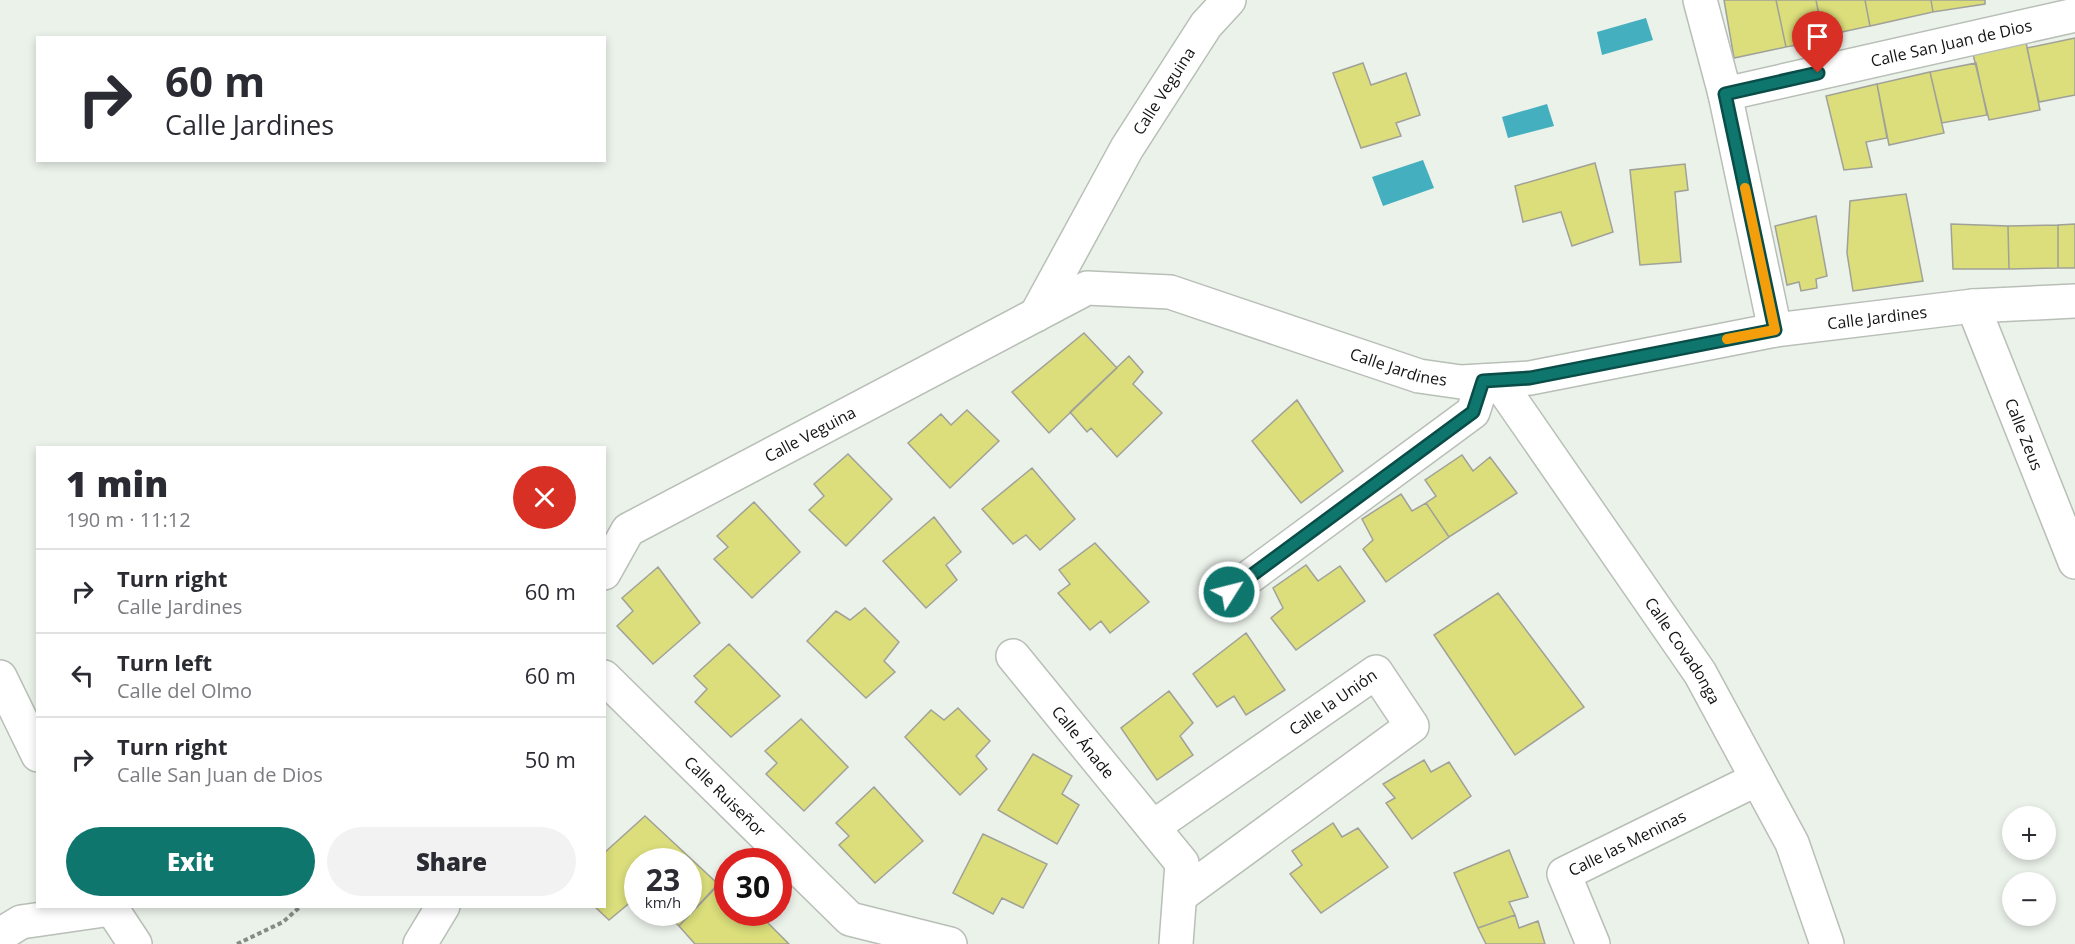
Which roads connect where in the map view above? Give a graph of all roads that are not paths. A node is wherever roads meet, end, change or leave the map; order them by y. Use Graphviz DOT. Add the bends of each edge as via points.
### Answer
graph roads {
  1 [pos="1229,0"];
  2 [pos="1700,0"];
  3 [pos="2075,15"];
  4 [pos="1725,94"];
  5 [pos="1087,288"];
  6 [pos="2075,301"];
  7 [pos="1973,306"];
  8 [pos="1036,315"];
  9 [pos="1775,330"];
  10 [pos="1490,381"];
  11 [pos="2075,562"];
  12 [pos="606,569"];
  13 [pos="1229,592"];
  14 [pos="1014,656"];
  15 [pos="0,676"];
  16 [pos="606,679"];
  17 [pos="36,751"];
  18 [pos="1757,779"];
  19 [pos="1153,827"];
  20 [pos="1180,896"];
  21 [pos="104,908"];
  22 [pos="111,908"];
  23 [pos="442,908"];
  24 [pos="0,935"];
  25 [pos="135,944"];
  26 [pos="420,944"];
  27 [pos="950,944"];
  28 [pos="1176,944"];
  29 [pos="1593,944"];
  30 [pos="1827,944"];
  1 -- 8 [label="street, Calle Veguina" via="1206,25 1127,148"];
  2 -- 4 [label="street"];
  3 -- 4 [label="street, Calle San Juan de Dios"];
  4 -- 9 [label="street"];
  5 -- 8 [label="street, Calle Veguina"];
  5 -- 10 [label="street, Calle Jardines" via="1170,292 1419,376 1461,382"];
  6 -- 7 [label="street, Calle Jardines"];
  7 -- 9 [label="street, Calle Jardines"];
  7 -- 11 [label="street, Calle Zeus"];
  8 -- 12 [label="street, Calle Veguina" via="627,530"];
  9 -- 10 [label="street, Calle Jardines" via="1530,378"];
  10 -- 13 [label="street" via="1473,412"];
  10 -- 18 [label="street, Calle Covadonga" via="1700,673"];
  14 -- 19 [label="street, Calle Ánade"];
  15 -- 17 [label="street"];
  16 -- 27 [label="street, Calle Ruiseñor" via="850,919"];
  18 -- 29 [label="street, Calle las Meninas" via="1564,874"];
  18 -- 30 [label="street, Calle Covadonga" via="1792,843"];
  19 -- 20 [label="street" via="1182,863"];
  19 -- 20 [label="street, Calle la Unión" via="1376,672 1412,726"];
  20 -- 28 [label="street"];
  21 -- 24 [label="street" via="21,922"];
  22 -- 25 [label="street"];
  23 -- 26 [label="street"];
}
